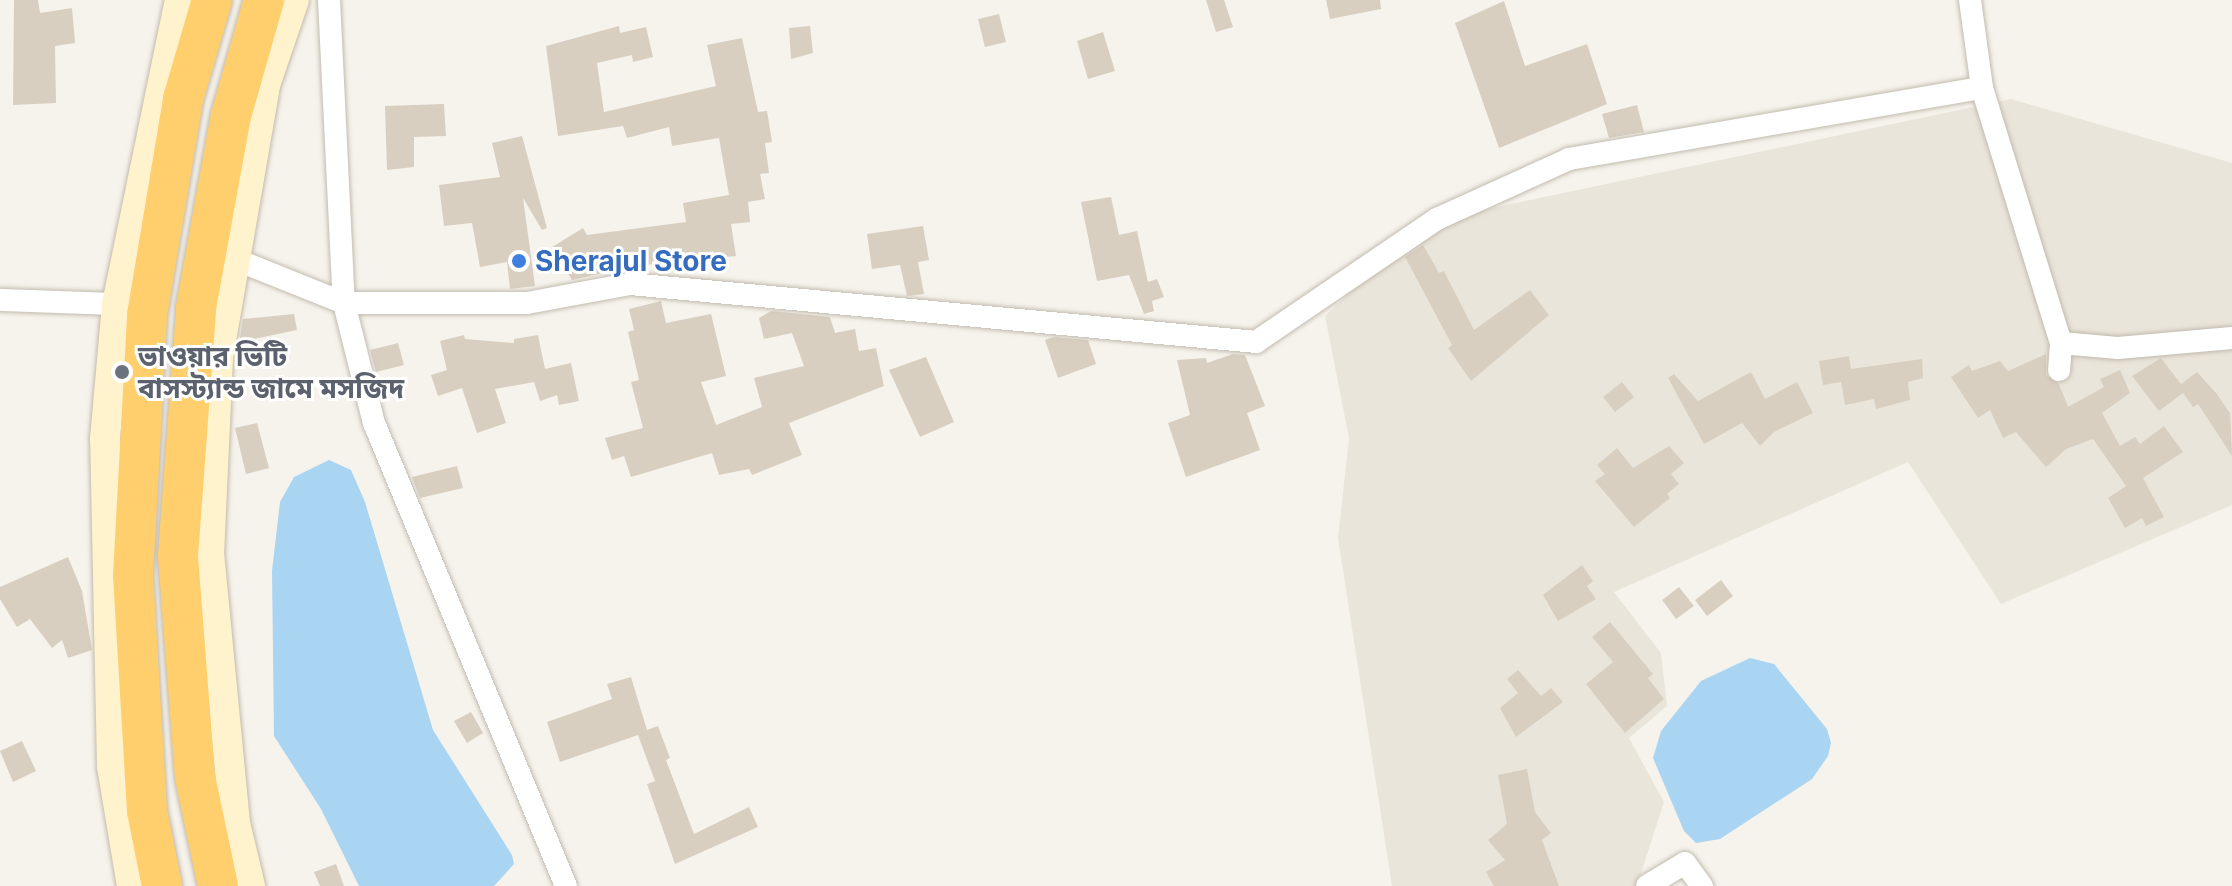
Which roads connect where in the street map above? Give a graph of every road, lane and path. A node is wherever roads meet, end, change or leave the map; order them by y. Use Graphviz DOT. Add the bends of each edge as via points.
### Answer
graph roads {
  1 [pos="180,0"];
  2 [pos="212,0"];
  3 [pos="264,0"];
  4 [pos="294,0"];
  5 [pos="329,0"];
  6 [pos="1970,0"];
  7 [pos="1982,88"];
  8 [pos="237,260"];
  9 [pos="0,300"];
  10 [pos="344,303"];
  11 [pos="117,304"];
  12 [pos="2232,338"];
  13 [pos="2061,343"];
  14 [pos="2059,370"];
  15 [pos="132,886"];
  16 [pos="162,886"];
  17 [pos="218,886"];
  18 [pos="250,886"];
  19 [pos="566,886"];
  20 [pos="1647,886"];
  21 [pos="1702,886"];
  1 -- 11 [label="street"];
  2 -- 16 [label="highway" via="183,99 147,315 133,576 147,811"];
  3 -- 17 [label="highway" via="231,116 196,308 178,556 195,777"];
  4 -- 8 [label="street" via="265,85"];
  5 -- 10 [label="street"];
  6 -- 7 [label="street"];
  7 -- 10 [label="street" via="1569,159 1437,219 1256,342 630,284 527,303"];
  7 -- 13 [label="street"];
  8 -- 10 [label="street"];
  8 -- 18 [label="street" via="218,358 209,555 235,823"];
  9 -- 11 [label="street"];
  10 -- 19 [label="street" via="374,423"];
  11 -- 15 [label="street" via="105,439 104,569 112,766"];
  12 -- 13 [label="street" via="2118,348"];
  13 -- 14 [label="street"];
  20 -- 21 [label="street" via="1685,863"];
}
